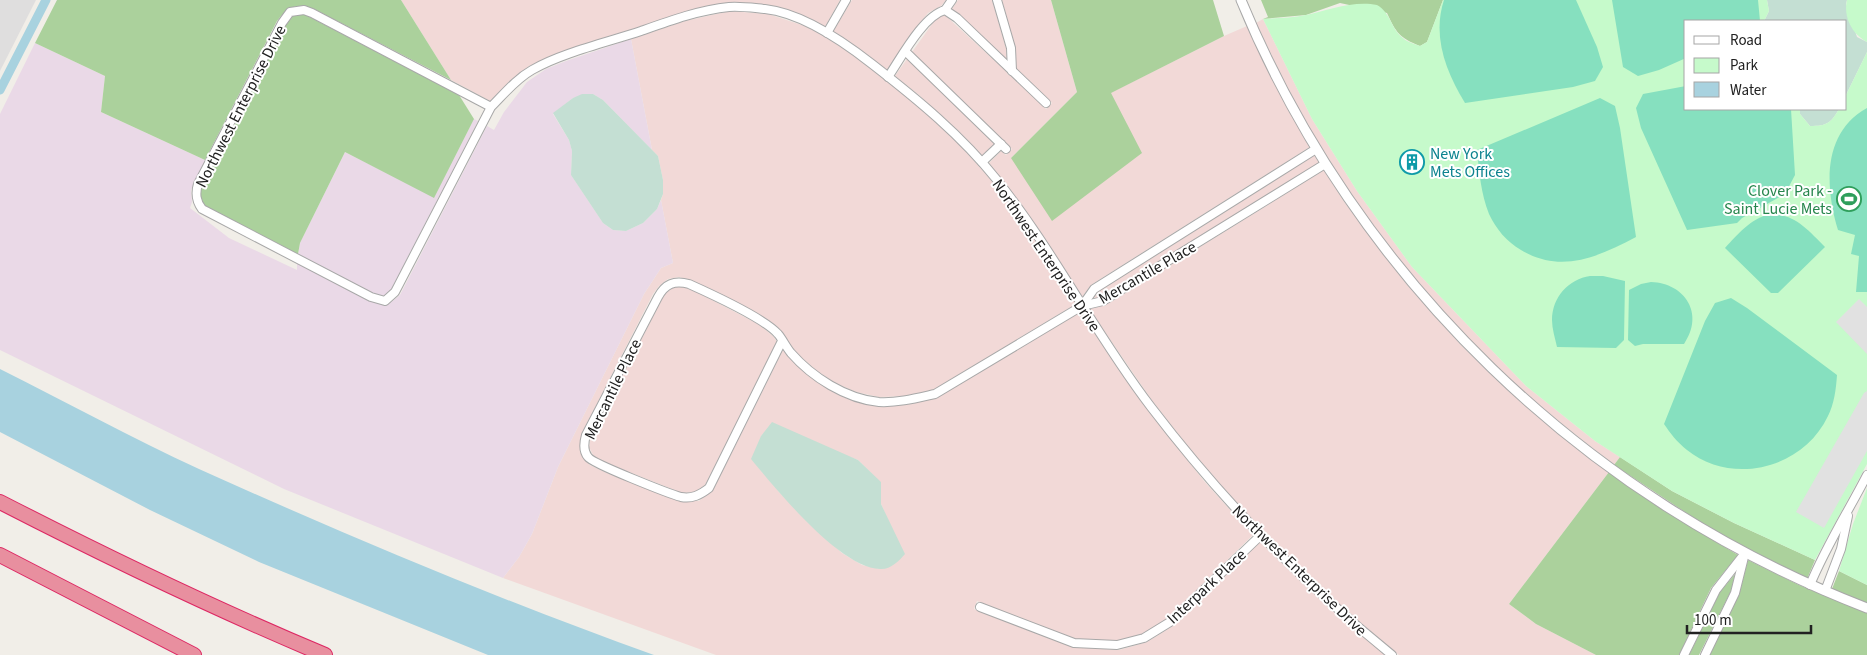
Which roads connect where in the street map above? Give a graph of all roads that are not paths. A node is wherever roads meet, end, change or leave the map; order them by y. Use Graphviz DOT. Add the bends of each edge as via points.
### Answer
graph roads {
  1 [pos="846,0"];
  2 [pos="952,0"];
  3 [pos="997,0"];
  4 [pos="1241,0"];
  5 [pos="944,10"];
  6 [pos="827,33"];
  7 [pos="906,52"];
  8 [pos="1012,71"];
  9 [pos="888,77"];
  10 [pos="1046,103"];
  11 [pos="491,107"];
  12 [pos="1316,149"];
  13 [pos="982,162"];
  14 [pos="1325,164"];
  15 [pos="1082,306"];
  16 [pos="782,342"];
  17 [pos="1867,475"];
  18 [pos="0,502"];
  19 [pos="1850,509"];
  20 [pos="1260,536"];
  21 [pos="1745,553"];
  22 [pos="0,555"];
  23 [pos="1810,585"];
  24 [pos="1825,591"];
  25 [pos="980,607"];
  26 [pos="1867,608"];
  27 [pos="194,655"];
  28 [pos="325,655"];
  29 [pos="1392,655"];
  30 [pos="1684,655"];
  31 [pos="1705,655"];
  1 -- 6 [label="street"];
  2 -- 5 [label="street"];
  3 -- 8 [label="street" via="1011,48"];
  4 -- 12 [label="street"];
  5 -- 7 [label="street" via="932,17"];
  5 -- 8 [label="street" via="957,18"];
  6 -- 9 [label="street, Northwest Enterprise Drive"];
  6 -- 11 [label="street, Northwest Enterprise Drive" via="807,22 769,9 730,7 683,17 532,70"];
  7 -- 9 [label="street"];
  7 -- 13 [label="street" via="1004,147"];
  8 -- 10 [label="street"];
  9 -- 13 [label="street, Northwest Enterprise Drive" via="963,141"];
  11 -- 11 [label="street, Northwest Enterprise Drive" via="395,292 386,301 370,297 221,219 202,209 197,202 198,184 290,12 312,12"];
  12 -- 14 [label="street"];
  12 -- 15 [label="street, Mercantile Place" via="1094,289"];
  13 -- 15 [label="street, Northwest Enterprise Drive" via="1030,223"];
  14 -- 15 [label="street, Mercantile Place" via="1103,301"];
  14 -- 21 [label="street" via="1417,290 1506,382 1606,464 1688,520"];
  15 -- 16 [label="street" via="935,394 910,400 879,402 855,396 813,373"];
  15 -- 20 [label="street, Northwest Enterprise Drive" via="1149,404 1208,479"];
  16 -- 16 [label="street, Mercantile Place" via="709,488 698,496 682,497 588,458 584,448 586,435 658,297 670,284 681,282 695,287 762,322 778,334"];
  17 -- 19 [label="street"];
  18 -- 28 [label="highway" via="77,542"];
  19 -- 23 [label="street" via="1827,547"];
  19 -- 24 [label="street" via="1842,549"];
  20 -- 25 [label="street, Interpark Place" via="1170,622 1144,638 1117,645 1074,643"];
  20 -- 29 [label="street, Northwest Enterprise Drive" via="1348,620"];
  21 -- 23 [label="street"];
  21 -- 30 [label="street" via="1716,590"];
  21 -- 31 [label="street" via="1735,593"];
  22 -- 27 [label="highway"];
  23 -- 24 [label="street"];
  24 -- 26 [label="street"];
}
